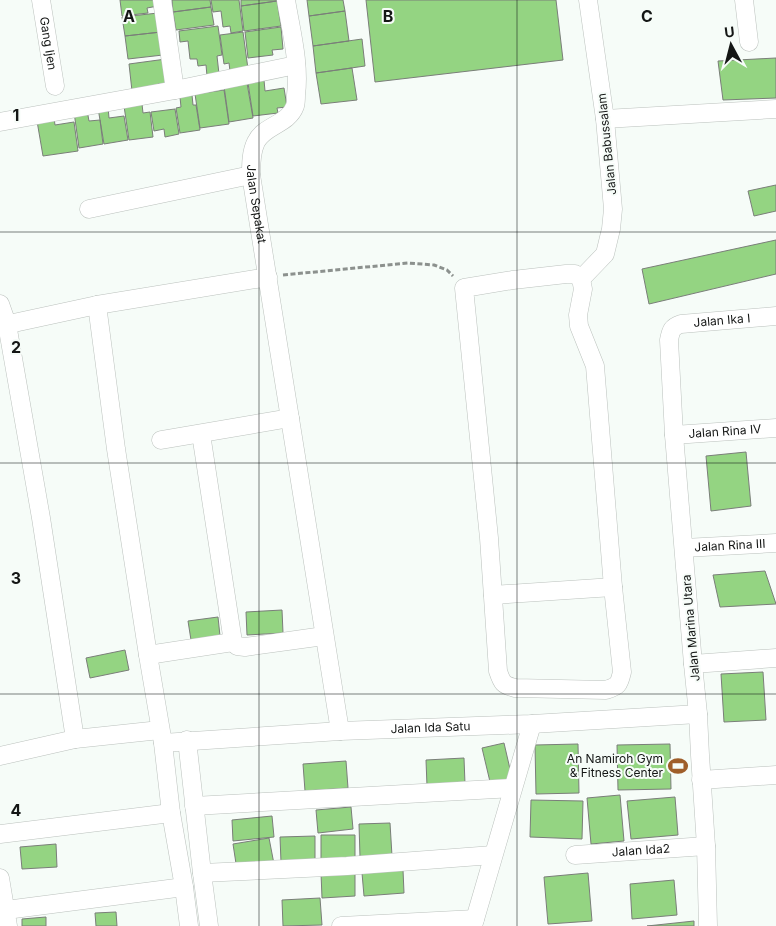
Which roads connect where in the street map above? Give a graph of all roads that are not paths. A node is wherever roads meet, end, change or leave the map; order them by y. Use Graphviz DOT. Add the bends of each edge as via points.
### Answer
graph roads {
  1 [pos="41,0"];
  2 [pos="162,0"];
  3 [pos="286,0"];
  4 [pos="588,0"];
  5 [pos="744,0"];
  6 [pos="749,42"];
  7 [pos="296,64"];
  8 [pos="55,86"];
  9 [pos="175,90"];
  10 [pos="776,109"];
  11 [pos="605,119"];
  12 [pos="0,122"];
  13 [pos="251,175"];
  14 [pos="89,209"];
  15 [pos="268,277"];
  16 [pos="581,279"];
  17 [pos="0,304"];
  18 [pos="97,304"];
  19 [pos="776,316"];
  20 [pos="3,325"];
  21 [pos="671,331"];
  22 [pos="290,418"];
  23 [pos="776,428"];
  24 [pos="201,434"];
  25 [pos="674,435"];
  26 [pos="161,440"];
  27 [pos="776,543"];
  28 [pos="684,548"];
  29 [pos="613,587"];
  30 [pos="493,595"];
  31 [pos="324,636"];
  32 [pos="233,642"];
  33 [pos="148,655"];
  34 [pos="776,658"];
  35 [pos="693,664"];
  36 [pos="698,714"];
  37 [pos="532,724"];
  38 [pos="340,731"];
  39 [pos="162,736"];
  40 [pos="75,739"];
  41 [pos="187,740"];
  42 [pos="0,756"];
  43 [pos="776,775"];
  44 [pos="701,780"];
  45 [pos="512,788"];
  46 [pos="194,806"];
  47 [pos="171,813"];
  48 [pos="0,834"];
  49 [pos="706,846"];
  50 [pos="493,855"];
  51 [pos="575,856"];
  52 [pos="202,873"];
  53 [pos="0,878"];
  54 [pos="184,888"];
  55 [pos="7,918"];
  56 [pos="474,923"];
  57 [pos="189,926"];
  58 [pos="210,926"];
  59 [pos="341,926"];
  60 [pos="708,926"];
  1 -- 8 [label="street, Gang Ijen"];
  2 -- 9 [label="street"];
  3 -- 7 [label="street, Jalan Sepakat"];
  4 -- 11 [label="street, Jalan Babussalam"];
  5 -- 6 [label="street"];
  7 -- 9 [label="street"];
  7 -- 13 [label="street, Jalan Sepakat" via="295,106 290,115 255,142"];
  9 -- 12 [label="street"];
  10 -- 11 [label="street"];
  11 -- 16 [label="street, Jalan Babussalam" via="614,209 611,229 605,254"];
  13 -- 14 [label="street"];
  13 -- 15 [label="street, Jalan Sepakat"];
  15 -- 18 [label="street"];
  15 -- 22 [label="street, Jalan Sepakat"];
  16 -- 29 [label="street" via="579,326 595,366"];
  16 -- 30 [label="street" via="575,274 566,274 464,288"];
  17 -- 20 [label="street"];
  18 -- 20 [label="street"];
  18 -- 33 [label="street"];
  19 -- 21 [label="street, Jalan Ika I" via="681,324"];
  20 -- 40 [label="street" via="41,518"];
  21 -- 25 [label="street, Jalan Marina Utara"];
  22 -- 24 [label="street"];
  22 -- 31 [label="street, Jalan Sepakat"];
  23 -- 25 [label="street, Jalan Rina IV"];
  24 -- 26 [label="street"];
  24 -- 32 [label="street"];
  25 -- 28 [label="street, Jalan Marina Utara"];
  27 -- 28 [label="street, Jalan Rina III"];
  28 -- 35 [label="street, Jalan Marina Utara"];
  29 -- 30 [label="street"];
  29 -- 30 [label="street" via="622,672 616,687 606,690 515,688 505,685 498,671"];
  31 -- 32 [label="street" via="245,647"];
  31 -- 38 [label="street, Jalan Sepakat"];
  32 -- 33 [label="street"];
  33 -- 39 [label="street"];
  34 -- 35 [label="street"];
  35 -- 36 [label="street, Jalan Marina Utara"];
  36 -- 37 [label="street, Jalan Ida Satu"];
  36 -- 44 [label="street, Jalan Marina Utara"];
  37 -- 38 [label="street, Jalan Ida Satu"];
  37 -- 45 [label="street"];
  38 -- 41 [label="street, Jalan Ida Satu"];
  39 -- 40 [label="street, Jalan Ida Satu"];
  39 -- 41 [label="street, Jalan Ida Satu"];
  39 -- 47 [label="street"];
  40 -- 42 [label="street, Jalan Ida Satu"];
  41 -- 46 [label="street"];
  43 -- 44 [label="street"];
  44 -- 49 [label="street, Jalan Marina Utara"];
  45 -- 46 [label="street"];
  45 -- 50 [label="street"];
  46 -- 52 [label="street"];
  47 -- 48 [label="street"];
  47 -- 54 [label="street"];
  49 -- 51 [label="street, Jalan Ida2"];
  49 -- 60 [label="street, Jalan Marina Utara"];
  50 -- 52 [label="street"];
  50 -- 56 [label="street"];
  52 -- 58 [label="street"];
  53 -- 55 [label="street"];
  54 -- 55 [label="street"];
  54 -- 57 [label="street"];
  56 -- 59 [label="street"];
}
